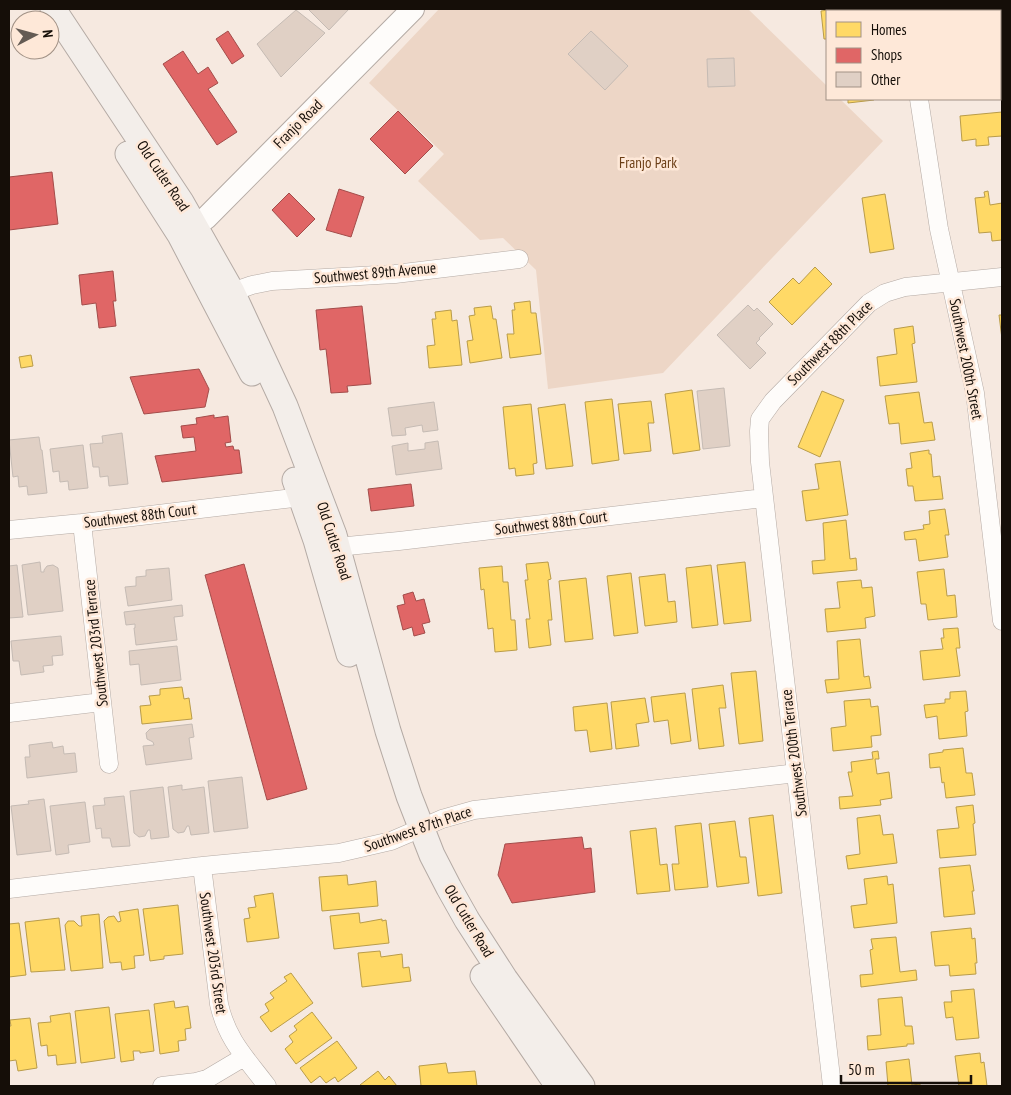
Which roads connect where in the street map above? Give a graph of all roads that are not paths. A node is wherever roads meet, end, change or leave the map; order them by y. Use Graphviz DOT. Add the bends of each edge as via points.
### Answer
graph roads {
  1 [pos="413,9"];
  2 [pos="60,38"];
  3 [pos="919,100"];
  4 [pos="188,230"];
  5 [pos="519,259"];
  6 [pos="1002,277"];
  7 [pos="951,282"];
  8 [pos="232,292"];
  9 [pos="760,419"];
  10 [pos="297,459"];
  11 [pos="994,483"];
  12 [pos="302,497"];
  13 [pos="764,498"];
  14 [pos="82,523"];
  15 [pos="9,530"];
  16 [pos="337,547"];
  17 [pos="1002,621"];
  18 [pos="362,667"];
  19 [pos="102,702"];
  20 [pos="9,713"];
  21 [pos="109,764"];
  22 [pos="797,773"];
  23 [pos="415,831"];
  24 [pos="202,866"];
  25 [pos="9,889"];
  26 [pos="244,1057"];
  27 [pos="565,1080"];
  28 [pos="162,1086"];
  29 [pos="268,1086"];
  30 [pos="832,1086"];
  1 -- 4 [label="street, Franjo Road" via="210,214"];
  2 -- 4 [label="main road, Old Cutler Road"];
  3 -- 7 [label="street, Southwest 200th Street" via="939,229"];
  4 -- 8 [label="main road, Old Cutler Road"];
  4 -- 10 [label="main road, Old Cutler Road" via="222,313"];
  5 -- 8 [label="street, Southwest 89th Avenue" via="395,274 277,280"];
  6 -- 7 [label="street, Southwest 88th Place"];
  7 -- 9 [label="street, Southwest 88th Place" via="893,289 869,303 773,400"];
  7 -- 11 [label="street, Southwest 200th Street"];
  8 -- 10 [label="main road, Old Cutler Road" via="277,388"];
  9 -- 13 [label="street, Southwest 200th Terrace"];
  10 -- 12 [label="main road, Old Cutler Road"];
  10 -- 16 [label="main road, Old Cutler Road"];
  11 -- 17 [label="street, Southwest 200th Street"];
  12 -- 14 [label="street, Southwest 88th Court"];
  12 -- 18 [label="main road, Old Cutler Road"];
  13 -- 16 [label="street, Southwest 88th Court"];
  13 -- 22 [label="street, Southwest 200th Terrace"];
  14 -- 15 [label="street, Southwest 88th Court"];
  14 -- 19 [label="street, Southwest 203rd Terrace"];
  16 -- 18 [label="main road, Old Cutler Road"];
  18 -- 23 [label="main road, Old Cutler Road" via="398,764"];
  19 -- 20 [label="street"];
  19 -- 21 [label="street, Southwest 203rd Terrace"];
  22 -- 23 [label="street, Southwest 87th Place" via="486,808 452,815"];
  22 -- 30 [label="street, Southwest 200th Terrace"];
  23 -- 24 [label="street, Southwest 87th Place" via="391,841 339,853"];
  23 -- 27 [label="main road, Old Cutler Road"];
  24 -- 25 [label="street, Southwest 87th Place"];
  24 -- 26 [label="street, Southwest 203rd Street" via="219,1004 227,1031"];
  26 -- 28 [label="street" via="207,1079"];
  26 -- 29 [label="street, Southwest 203rd Street"];
}
